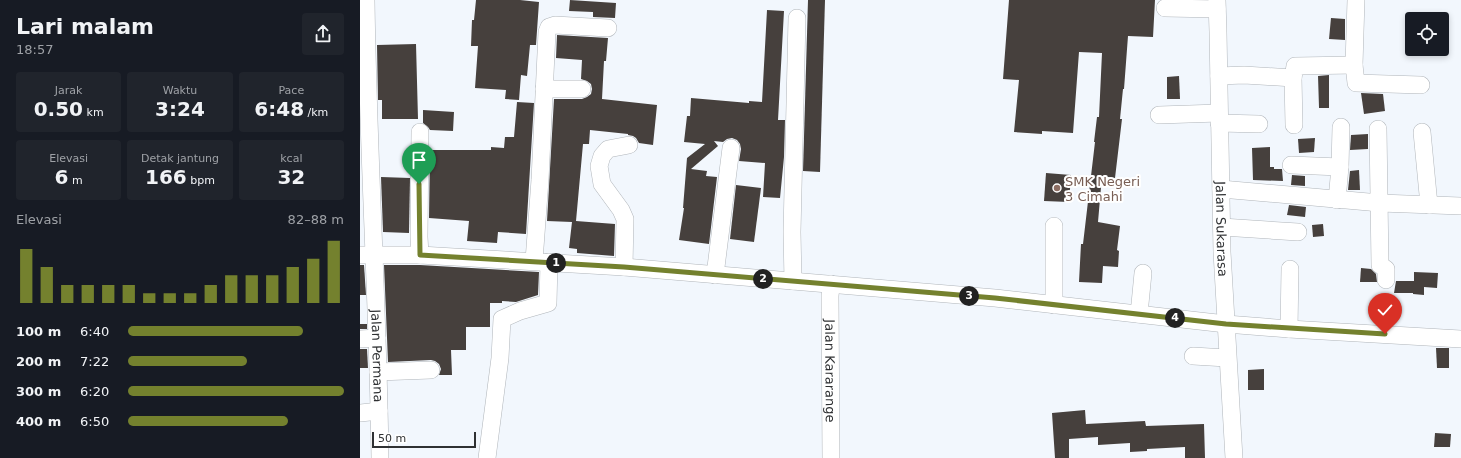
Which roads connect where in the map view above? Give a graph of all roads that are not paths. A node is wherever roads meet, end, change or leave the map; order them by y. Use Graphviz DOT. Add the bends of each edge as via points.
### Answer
graph roads {
  1 [pos="366,0"];
  2 [pos="1356,0"];
  3 [pos="1217,5"];
  4 [pos="1164,8"];
  5 [pos="797,18"];
  6 [pos="608,28"];
  7 [pos="1354,65"];
  8 [pos="1219,76"];
  9 [pos="1293,78"];
  10 [pos="1421,85"];
  11 [pos="544,89"];
  12 [pos="582,89"];
  13 [pos="1159,115"];
  14 [pos="1219,118"];
  15 [pos="1259,124"];
  16 [pos="1294,125"];
  17 [pos="1341,127"];
  18 [pos="1378,129"];
  19 [pos="420,132"];
  20 [pos="1422,132"];
  21 [pos="629,145"];
  22 [pos="731,148"];
  23 [pos="1290,165"];
  24 [pos="1340,167"];
  25 [pos="1221,189"];
  26 [pos="1337,200"];
  27 [pos="1380,203"];
  28 [pos="1429,205"];
  29 [pos="1461,206"];
  30 [pos="1054,226"];
  31 [pos="1222,227"];
  32 [pos="1298,232"];
  33 [pos="367,255"];
  34 [pos="420,255"];
  35 [pos="541,262"];
  36 [pos="624,267"];
  37 [pos="1290,269"];
  38 [pos="1143,273"];
  39 [pos="714,275"];
  40 [pos="1386,280"];
  41 [pos="793,281"];
  42 [pos="831,284"];
  43 [pos="1054,305"];
  44 [pos="1138,314"];
  45 [pos="1226,324"];
  46 [pos="1289,329"];
  47 [pos="377,338"];
  48 [pos="1461,338"];
  49 [pos="360,339"];
  50 [pos="1193,356"];
  51 [pos="1227,358"];
  52 [pos="431,370"];
  53 [pos="378,372"];
  54 [pos="379,411"];
  55 [pos="360,412"];
  56 [pos="380,458"];
  57 [pos="487,458"];
  58 [pos="831,458"];
  59 [pos="1234,458"];
  1 -- 33 [label="street, Jalan Permana"];
  2 -- 7 [label="street"];
  3 -- 4 [label="street"];
  3 -- 8 [label="street, Jalan Sukarasa"];
  5 -- 41 [label="street"];
  6 -- 11 [label="street" via="555,25 549,27"];
  7 -- 9 [label="street" via="1296,65"];
  7 -- 10 [label="street" via="1358,84"];
  8 -- 9 [label="street"];
  8 -- 14 [label="street, Jalan Sukarasa"];
  9 -- 16 [label="street"];
  11 -- 12 [label="street"];
  11 -- 35 [label="street" via="540,180"];
  13 -- 14 [label="street"];
  14 -- 15 [label="street"];
  14 -- 25 [label="street, Jalan Sukarasa"];
  17 -- 24 [label="street"];
  18 -- 27 [label="street"];
  19 -- 34 [label="street"];
  20 -- 28 [label="street"];
  21 -- 36 [label="street" via="608,150 602,156 599,166 602,184 625,219"];
  22 -- 39 [label="street"];
  23 -- 24 [label="street"];
  24 -- 26 [label="street"];
  25 -- 26 [label="street"];
  25 -- 31 [label="street, Jalan Sukarasa"];
  26 -- 27 [label="street"];
  27 -- 28 [label="street"];
  27 -- 40 [label="street" via="1380,265 1386,269"];
  28 -- 29 [label="street"];
  30 -- 43 [label="street"];
  31 -- 32 [label="street"];
  31 -- 45 [label="street, Jalan Sukarasa"];
  33 -- 34 [label="street"];
  33 -- 47 [label="street, Jalan Permana"];
  34 -- 35 [label="street"];
  35 -- 36 [label="street"];
  35 -- 57 [label="street" via="548,303 502,319 500,358"];
  36 -- 39 [label="street"];
  37 -- 46 [label="street"];
  38 -- 44 [label="street"];
  39 -- 41 [label="street"];
  41 -- 42 [label="street"];
  42 -- 43 [label="street"];
  42 -- 58 [label="street, Jalan Kararange"];
  43 -- 44 [label="street"];
  44 -- 45 [label="street"];
  45 -- 46 [label="street"];
  45 -- 51 [label="street, Jalan Sukarasa"];
  46 -- 48 [label="street"];
  47 -- 49 [label="street"];
  47 -- 53 [label="street, Jalan Permana"];
  50 -- 51 [label="street"];
  51 -- 59 [label="street, Jalan Sukarasa"];
  52 -- 53 [label="street"];
  53 -- 54 [label="street, Jalan Permana"];
  54 -- 55 [label="street"];
  54 -- 56 [label="street, Jalan Permana"];
}
